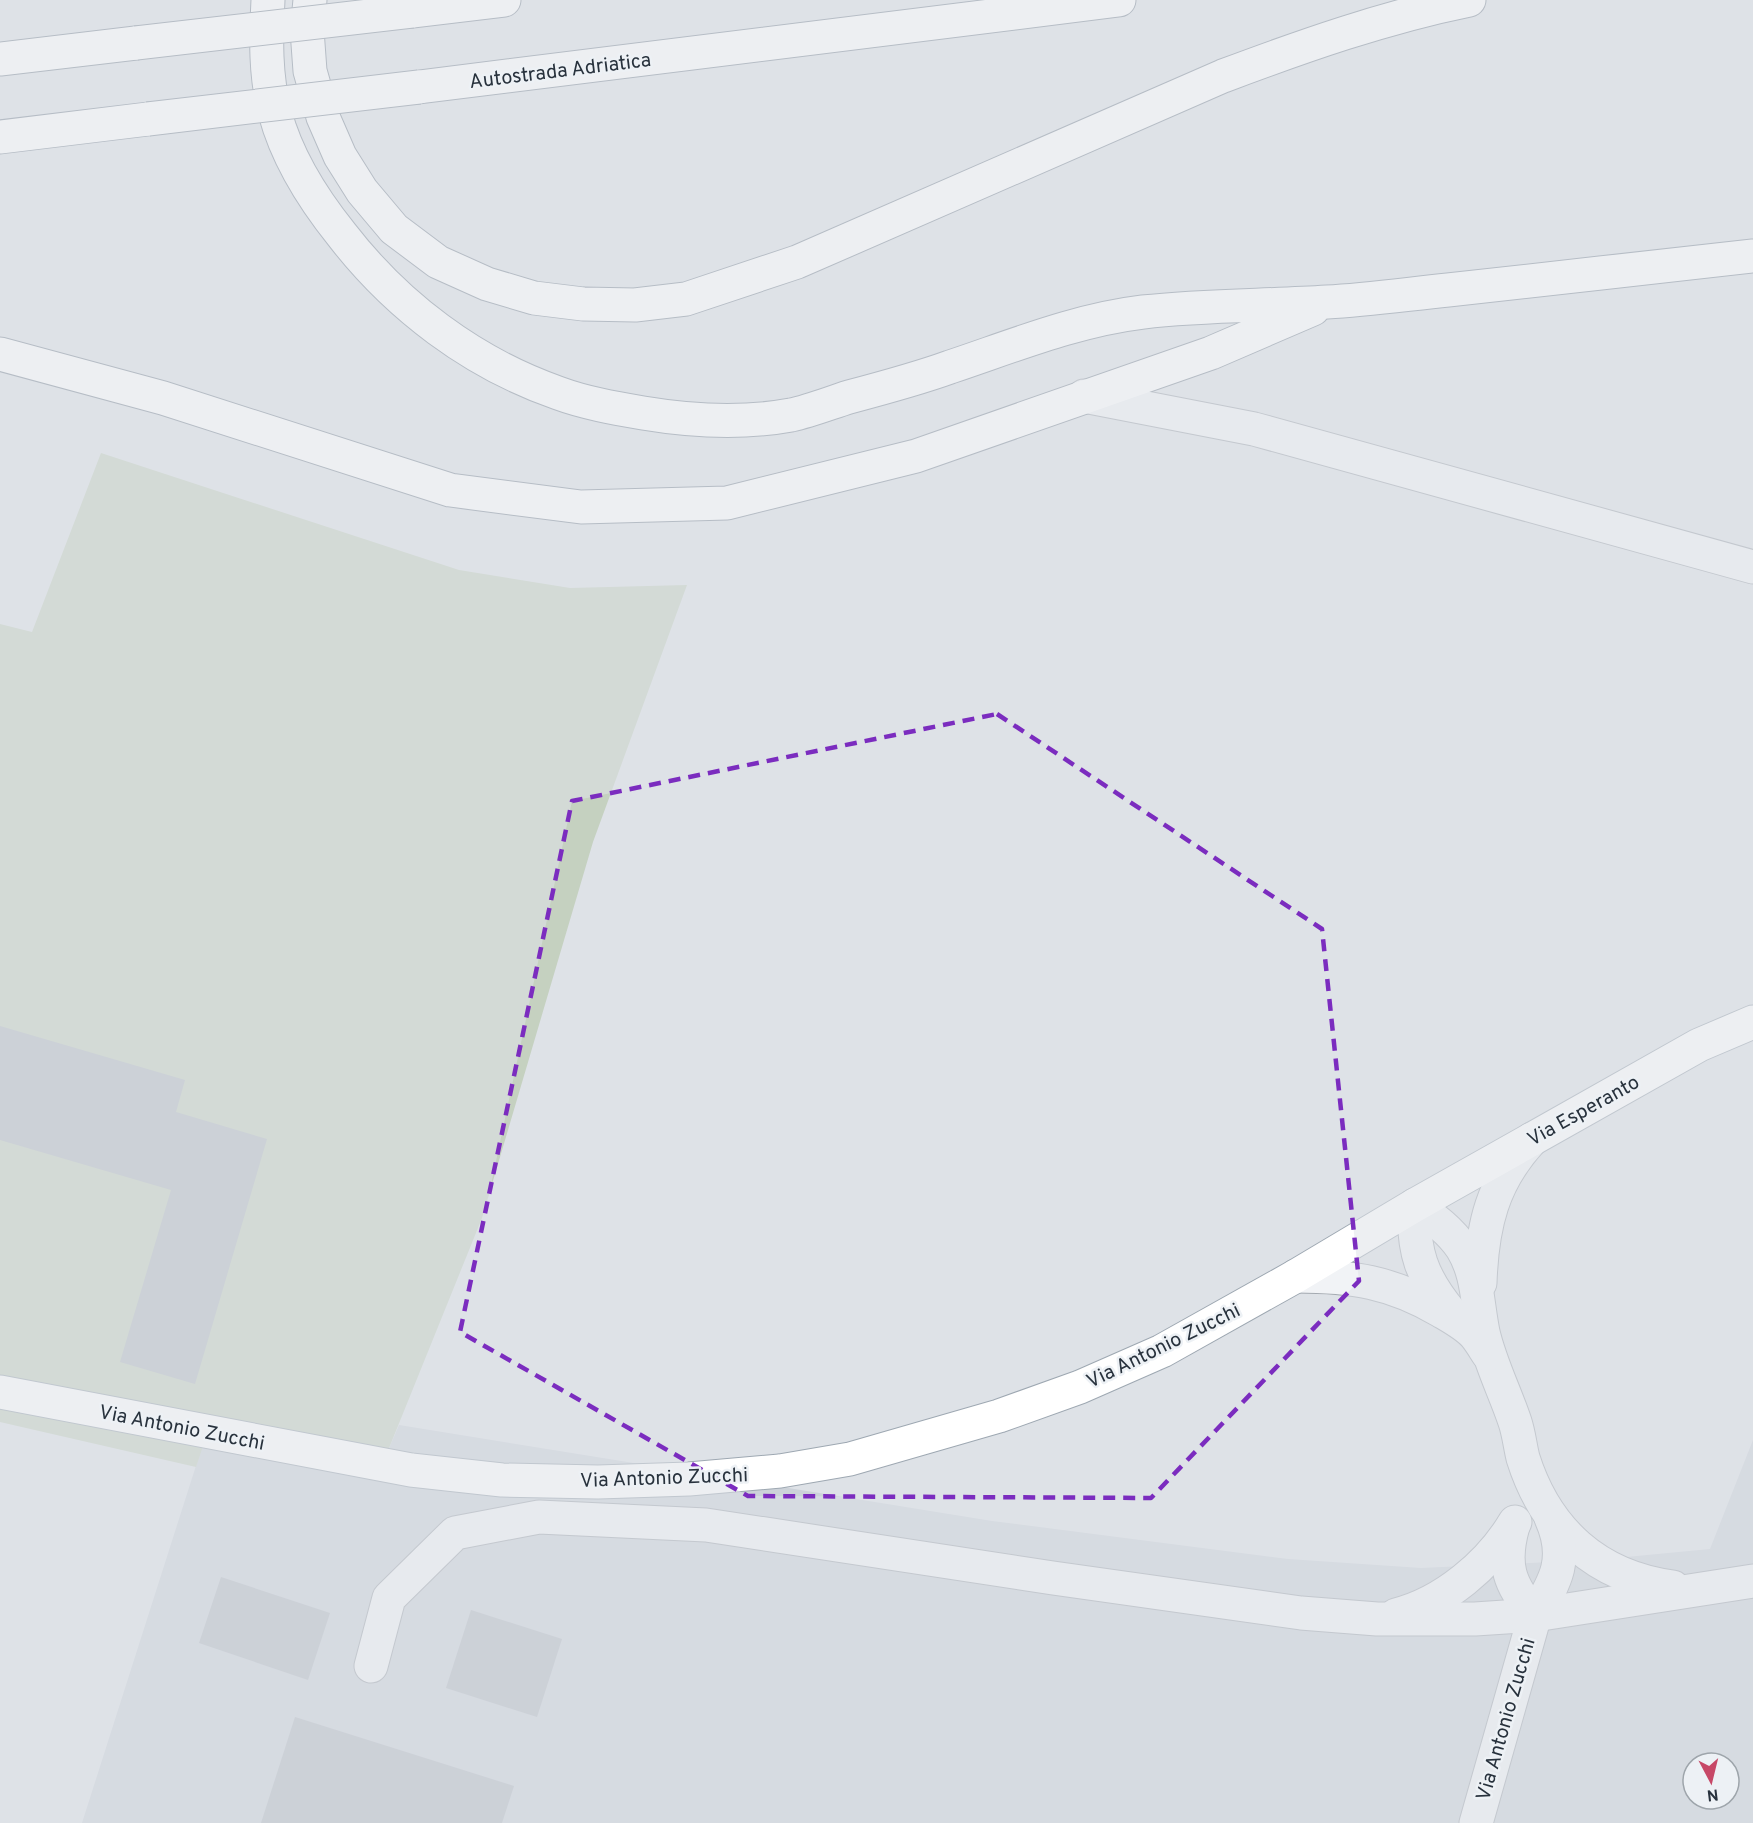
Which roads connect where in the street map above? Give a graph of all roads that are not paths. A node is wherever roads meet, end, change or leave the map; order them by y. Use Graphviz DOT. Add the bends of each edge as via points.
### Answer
graph roads {
  1 [pos="268,0"];
  2 [pos="310,0"];
  3 [pos="504,0"];
  4 [pos="1119,0"];
  5 [pos="1469,0"];
  6 [pos="0,59"];
  7 [pos="0,138"];
  8 [pos="1753,256"];
  9 [pos="1328,302"];
  10 [pos="0,354"];
  11 [pos="1084,396"];
  12 [pos="1747,566"];
  13 [pos="1753,1022"];
  14 [pos="1532,1138"];
  15 [pos="1415,1205"];
  16 [pos="1296,1276"];
  17 [pos="1468,1313"];
  18 [pos="0,1392"];
  19 [pos="1524,1458"];
  20 [pos="1549,1514"];
  21 [pos="1515,1522"];
  22 [pos="1753,1581"];
  23 [pos="1708,1588"];
  24 [pos="1535,1615"];
  25 [pos="1377,1619"];
  26 [pos="371,1666"];
  27 [pos="1476,1823"];
  1 -- 9 [label="main road" via="268,82 275,115 308,188 331,221 387,286 446,335 515,376 560,394 618,409 682,419 742,421 791,415 1058,330 1140,313"];
  2 -- 5 [label="main road" via="310,70 323,117 340,156 362,191 394,229 438,262 487,284 534,298 583,304 686,299 797,262 1223,76 1369,26"];
  3 -- 6 [label="main road, bridge"];
  4 -- 7 [label="main road, Autostrada Adriatica, bridge"];
  8 -- 9 [label="main road"];
  9 -- 11 [label="main road" via="1211,352"];
  10 -- 11 [label="main road" via="163,398 450,490 581,507 727,503 916,456"];
  11 -- 12 [label="street" via="1254,429"];
  13 -- 14 [label="main road, Via Esperanto" via="1699,1045"];
  14 -- 15 [label="main road, Via Esperanto"];
  14 -- 17 [label="street, Via Antonio Zucchi" via="1510,1166 1491,1204"];
  15 -- 16 [label="main road, Via Antonio Zucchi"];
  15 -- 17 [label="street" via="1414,1231 1427,1282 1436,1296"];
  15 -- 17 [label="street, Via Antonio Zucchi" via="1451,1233 1462,1249 1475,1280"];
  16 -- 17 [label="street, Via Antonio Zucchi" via="1368,1281"];
  16 -- 18 [label="main road, Via Antonio Zucchi" via="1162,1351 1080,1387 911,1442 780,1472 598,1482 502,1480 411,1470"];
  17 -- 19 [label="street, Via Antonio Zucchi" via="1483,1331"];
  19 -- 20 [label="street, Via Antonio Zucchi"];
  19 -- 21 [label="street, Via Antonio Zucchi" via="1522,1501"];
  20 -- 23 [label="street, Via Antonio Zucchi" via="1581,1549 1617,1572 1671,1587"];
  20 -- 24 [label="street, Via Antonio Zucchi" via="1558,1537 1559,1566"];
  21 -- 24 [label="street, Via Antonio Zucchi" via="1508,1554 1510,1574 1515,1589"];
  21 -- 25 [label="street, Via Antonio Zucchi" via="1490,1557 1470,1575 1408,1612"];
  22 -- 23 [label="street, Via Antonio Zucchi"];
  23 -- 24 [label="street, Via Antonio Zucchi"];
  24 -- 25 [label="street, Via Antonio Zucchi"];
  24 -- 27 [label="street, Via Antonio Zucchi"];
  25 -- 26 [label="street, Via Antonio Zucchi" via="1112,1587 706,1526 539,1517 455,1533 389,1598"];
}
